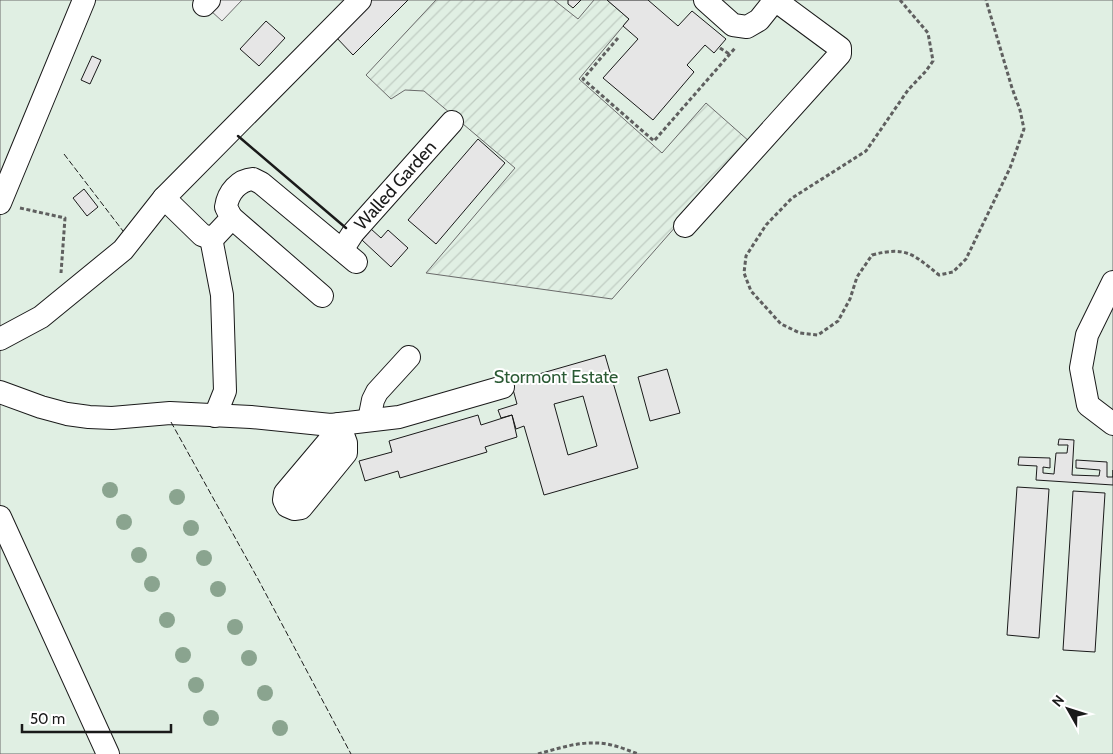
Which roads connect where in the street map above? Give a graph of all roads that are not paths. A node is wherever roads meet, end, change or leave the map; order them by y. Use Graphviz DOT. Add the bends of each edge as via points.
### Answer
graph roads {
  1 [pos="84,0"];
  2 [pos="360,0"];
  3 [pos="705,0"];
  4 [pos="775,0"];
  5 [pos="452,122"];
  6 [pos="164,198"];
  7 [pos="6,205"];
  8 [pos="232,216"];
  9 [pos="685,226"];
  10 [pos="211,238"];
  11 [pos="1113,282"];
  12 [pos="322,296"];
  13 [pos="0,339"];
  14 [pos="409,357"];
  15 [pos="503,387"];
  16 [pos="0,392"];
  17 [pos="215,416"];
  18 [pos="369,420"];
  19 [pos="1113,424"];
  20 [pos="0,517"];
  21 [pos="108,754"];
  1 -- 7 [label="lane"];
  2 -- 6 [label="lane"];
  3 -- 4 [label="lane" via="733,25 747,27 760,20"];
  4 -- 9 [label="lane" via="840,48 840,54"];
  5 -- 8 [label="lane, Walled Garden" via="353,233 349,256 253,179 241,182 229,197 226,206"];
  6 -- 10 [label="lane" via="202,235"];
  6 -- 13 [label="lane" via="123,250 41,317"];
  8 -- 10 [label="lane"];
  8 -- 12 [label="lane"];
  10 -- 17 [label="lane" via="222,295 224,391"];
  11 -- 19 [label="lane" via="1087,335 1081,368 1088,405"];
  14 -- 18 [label="lane" via="377,392"];
  15 -- 18 [label="lane" via="399,417"];
  16 -- 17 [label="lane" via="41,407 89,418 170,413"];
  17 -- 18 [label="lane" via="331,425"];
  20 -- 21 [label="lane"];
}
